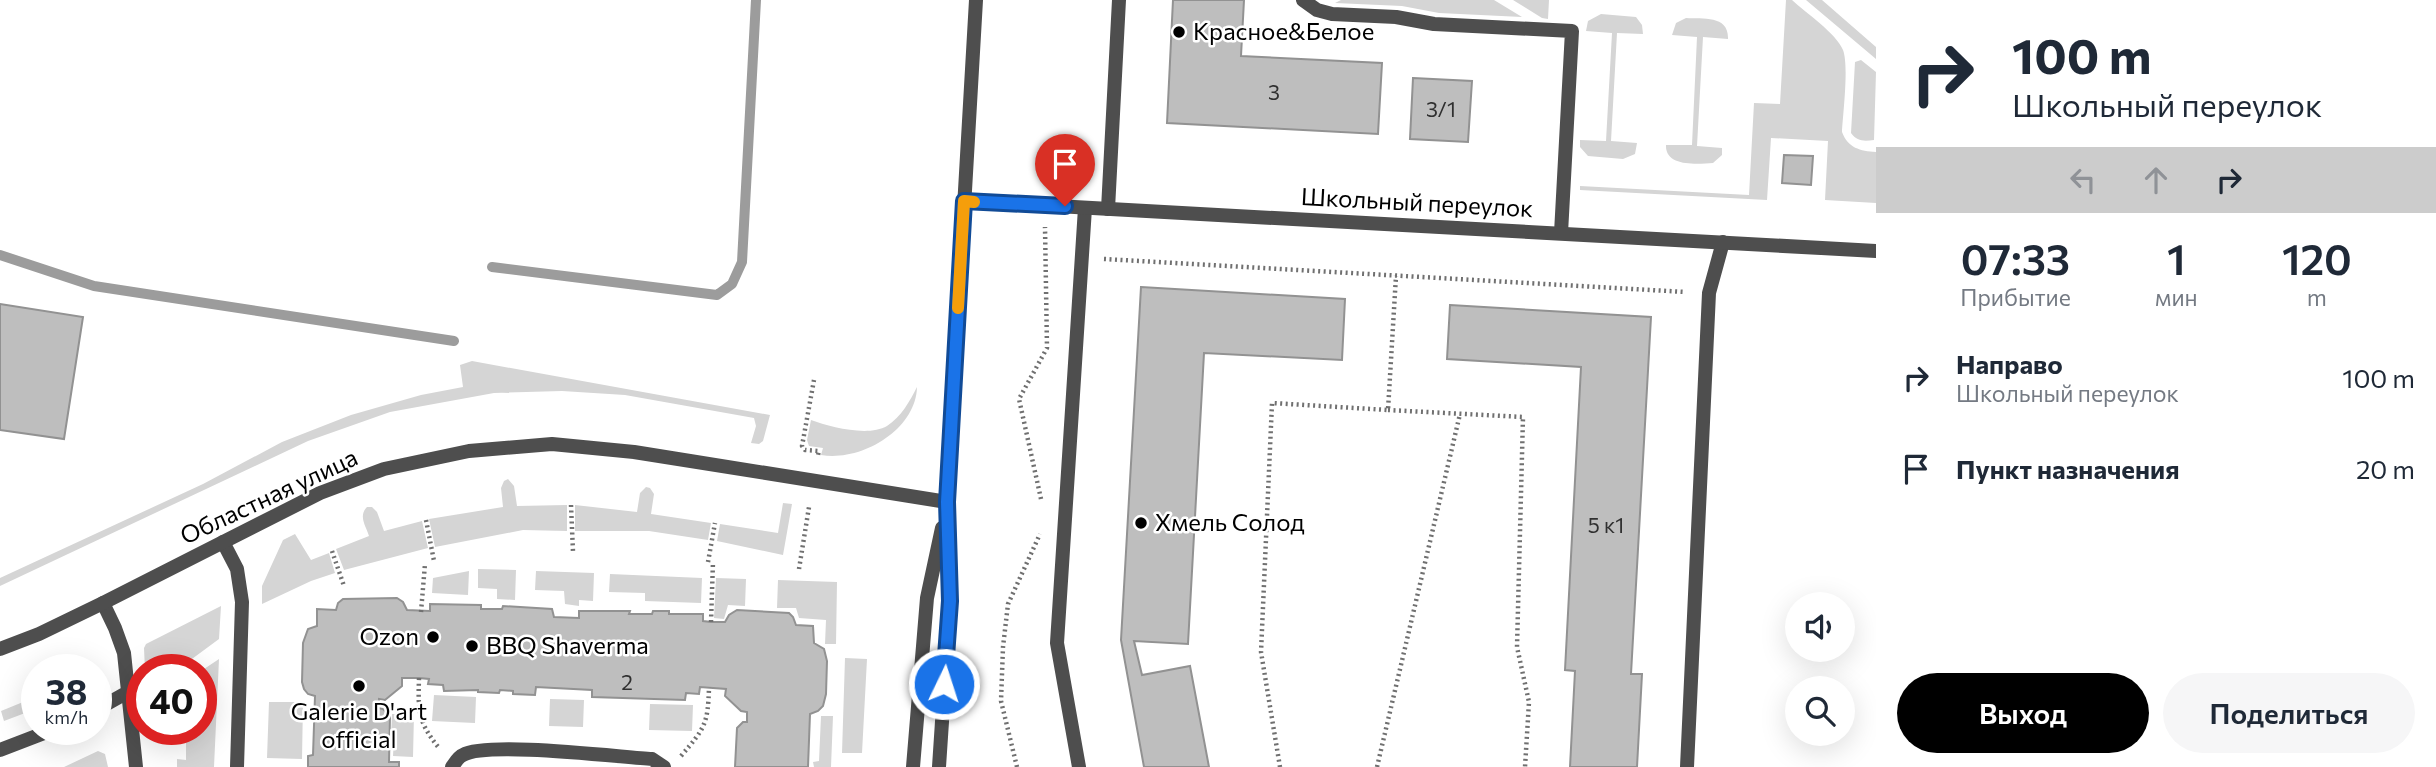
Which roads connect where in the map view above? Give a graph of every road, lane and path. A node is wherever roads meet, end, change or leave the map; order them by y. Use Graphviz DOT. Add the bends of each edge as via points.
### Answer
graph roads {
  1 [pos="976,0"];
  2 [pos="1119,0"];
  3 [pos="1303,0"];
  4 [pos="964,201"];
  5 [pos="1044,205"];
  6 [pos="1086,208"];
  7 [pos="1108,209"];
  8 [pos="1561,233"];
  9 [pos="1723,242"];
  10 [pos="1873,249"];
  11 [pos="1082,258"];
  12 [pos="1396,276"];
  13 [pos="1709,293"];
  14 [pos="814,380"];
  15 [pos="1388,410"];
  16 [pos="1460,414"];
  17 [pos="818,455"];
  18 [pos="947,502"];
  19 [pos="571,505"];
  20 [pos="809,507"];
  21 [pos="1043,507"];
  22 [pos="426,520"];
  23 [pos="715,523"];
  24 [pos="1040,532"];
  25 [pos="223,542"];
  26 [pos="332,551"];
  27 [pos="573,552"];
  28 [pos="434,561"];
  29 [pos="425,564"];
  30 [pos="799,569"];
  31 [pos="344,586"];
  32 [pos="103,603"];
  33 [pos="421,612"];
  34 [pos="711,622"];
  35 [pos="0,649"];
  36 [pos="126,672"];
  37 [pos="419,678"];
  38 [pos="709,687"];
  39 [pos="21,742"];
  40 [pos="134,745"];
  41 [pos="0,750"];
  42 [pos="680,757"];
  43 [pos="453,766"];
  44 [pos="136,767"];
  45 [pos="237,767"];
  46 [pos="664,767"];
  47 [pos="913,767"];
  48 [pos="939,767"];
  49 [pos="1017,767"];
  50 [pos="1079,767"];
  51 [pos="1280,767"];
  52 [pos="1377,767"];
  53 [pos="1525,767"];
  54 [pos="1687,767"];
  1 -- 4 [label="street"];
  2 -- 7 [label="street"];
  3 -- 8 [label="street" via="1332,14 1572,31"];
  4 -- 5 [label="street, Школьный переулок"];
  4 -- 18 [label="street"];
  5 -- 6 [label="street, Школьный переулок"];
  5 -- 21 [label="path" via="1047,348 1019,399"];
  6 -- 7 [label="street, Школьный переулок"];
  6 -- 11 [label="street"];
  7 -- 8 [label="street, Школьный переулок"];
  8 -- 9 [label="street, Школьный переулок"];
  9 -- 10 [label="street, Школьный переулок"];
  9 -- 13 [label="street"];
  11 -- 12 [label="path"];
  11 -- 50 [label="street" via="1057,642"];
  12 -- 13 [label="path"];
  12 -- 15 [label="path"];
  13 -- 54 [label="street"];
  14 -- 17 [label="path" via="802,446"];
  15 -- 16 [label="path"];
  15 -- 51 [label="path" via="1272,403 1261,652"];
  16 -- 52 [label="path"];
  16 -- 53 [label="path" via="1523,418 1517,647 1529,702"];
  18 -- 25 [label="street, Областная улица" via="634,452 552,444 469,451 384,469 320,493"];
  18 -- 47 [label="street" via="927,598"];
  18 -- 48 [label="street" via="950,601"];
  19 -- 27 [label="path"];
  20 -- 30 [label="path"];
  22 -- 28 [label="path"];
  23 -- 34 [label="path"];
  24 -- 49 [label="path" via="1008,604 1003,646 1001,701"];
  25 -- 32 [label="street, Областная улица"];
  25 -- 45 [label="street" via="237,569 242,602"];
  26 -- 31 [label="path"];
  29 -- 33 [label="path"];
  32 -- 35 [label="street, Областная улица"];
  32 -- 36 [label="street" via="124,653"];
  37 -- 43 [label="path" via="424,729"];
  38 -- 42 [label="path" via="708,716"];
  39 -- 41 [label="street"];
  40 -- 44 [label="street"];
  43 -- 46 [label="street" via="461,755 479,750 524,750 652,759"];
}
